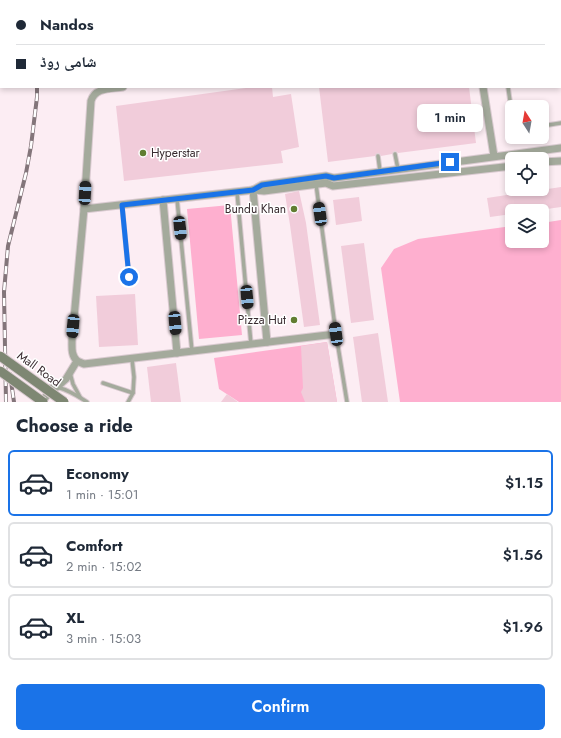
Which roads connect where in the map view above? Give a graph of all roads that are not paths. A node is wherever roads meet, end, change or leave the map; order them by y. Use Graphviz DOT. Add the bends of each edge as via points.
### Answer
graph roads {
  1 [pos="115,88"];
  2 [pos="483,88"];
  3 [pos="508,88"];
  4 [pos="510,100"];
  5 [pos="561,123"];
  6 [pos="549,125"];
  7 [pos="561,148"];
  8 [pos="395,154"];
  9 [pos="378,156"];
  10 [pos="494,156"];
  11 [pos="462,160"];
  12 [pos="561,160"];
  13 [pos="549,161"];
  14 [pos="505,167"];
  15 [pos="398,169"];
  16 [pos="464,170"];
  17 [pos="380,171"];
  18 [pos="316,184"];
  19 [pos="253,190"];
  20 [pos="237,192"];
  21 [pos="177,199"];
  22 [pos="163,200"];
  23 [pos="122,205"];
  24 [pos="84,209"];
  25 [pos="129,277"];
  26 [pos="336,334"];
  27 [pos="267,342"];
  28 [pos="251,344"];
  29 [pos="192,352"];
  30 [pos="178,353"];
  31 [pos="0,356"];
  32 [pos="132,358"];
  33 [pos="77,361"];
  34 [pos="0,371"];
  35 [pos="70,373"];
  36 [pos="103,383"];
  37 [pos="57,387"];
  38 [pos="133,392"];
  39 [pos="80,398"];
  40 [pos="43,402"];
  41 [pos="64,402"];
  42 [pos="87,402"];
  43 [pos="128,402"];
  44 [pos="347,402"];
  1 -- 24 [label="street" via="97,91 91,101"];
  2 -- 10 [label="street"];
  3 -- 4 [label="lane"];
  5 -- 6 [label="lane"];
  7 -- 10 [label="street"];
  8 -- 15 [label="lane"];
  9 -- 17 [label="lane"];
  10 -- 11 [label="street"];
  11 -- 15 [label="street"];
  11 -- 16 [label="street"];
  12 -- 13 [label="street"];
  14 -- 16 [label="street"];
  15 -- 17 [label="street"];
  16 -- 18 [label="street" via="333,186 326,183"];
  17 -- 19 [label="street" via="262,185"];
  18 -- 19 [label="street" via="264,191"];
  18 -- 26 [label="lane"];
  19 -- 20 [label="street"];
  19 -- 27 [label="street"];
  20 -- 21 [label="street"];
  20 -- 28 [label="lane"];
  21 -- 22 [label="street"];
  21 -- 29 [label="lane"];
  22 -- 23 [label="street"];
  22 -- 30 [label="street"];
  23 -- 24 [label="street"];
  23 -- 25 [label="lane"];
  24 -- 33 [label="street" via="72,340 72,353"];
  26 -- 27 [label="street"];
  26 -- 44 [label="lane"];
  27 -- 28 [label="street"];
  28 -- 29 [label="street"];
  29 -- 30 [label="street"];
  30 -- 32 [label="street"];
  31 -- 41 [label="main road, Mall Road, bridge"];
  32 -- 33 [label="street" via="84,364"];
  32 -- 38 [label="lane"];
  33 -- 35 [label="street"];
  34 -- 40 [label="main road, Mall Road, bridge"];
  35 -- 37 [label="street"];
  35 -- 39 [label="lane"];
  36 -- 38 [label="lane"];
  37 -- 39 [label="lane"];
  37 -- 40 [label="street" via="52,388"];
  38 -- 43 [label="lane"];
  39 -- 42 [label="lane"];
}
